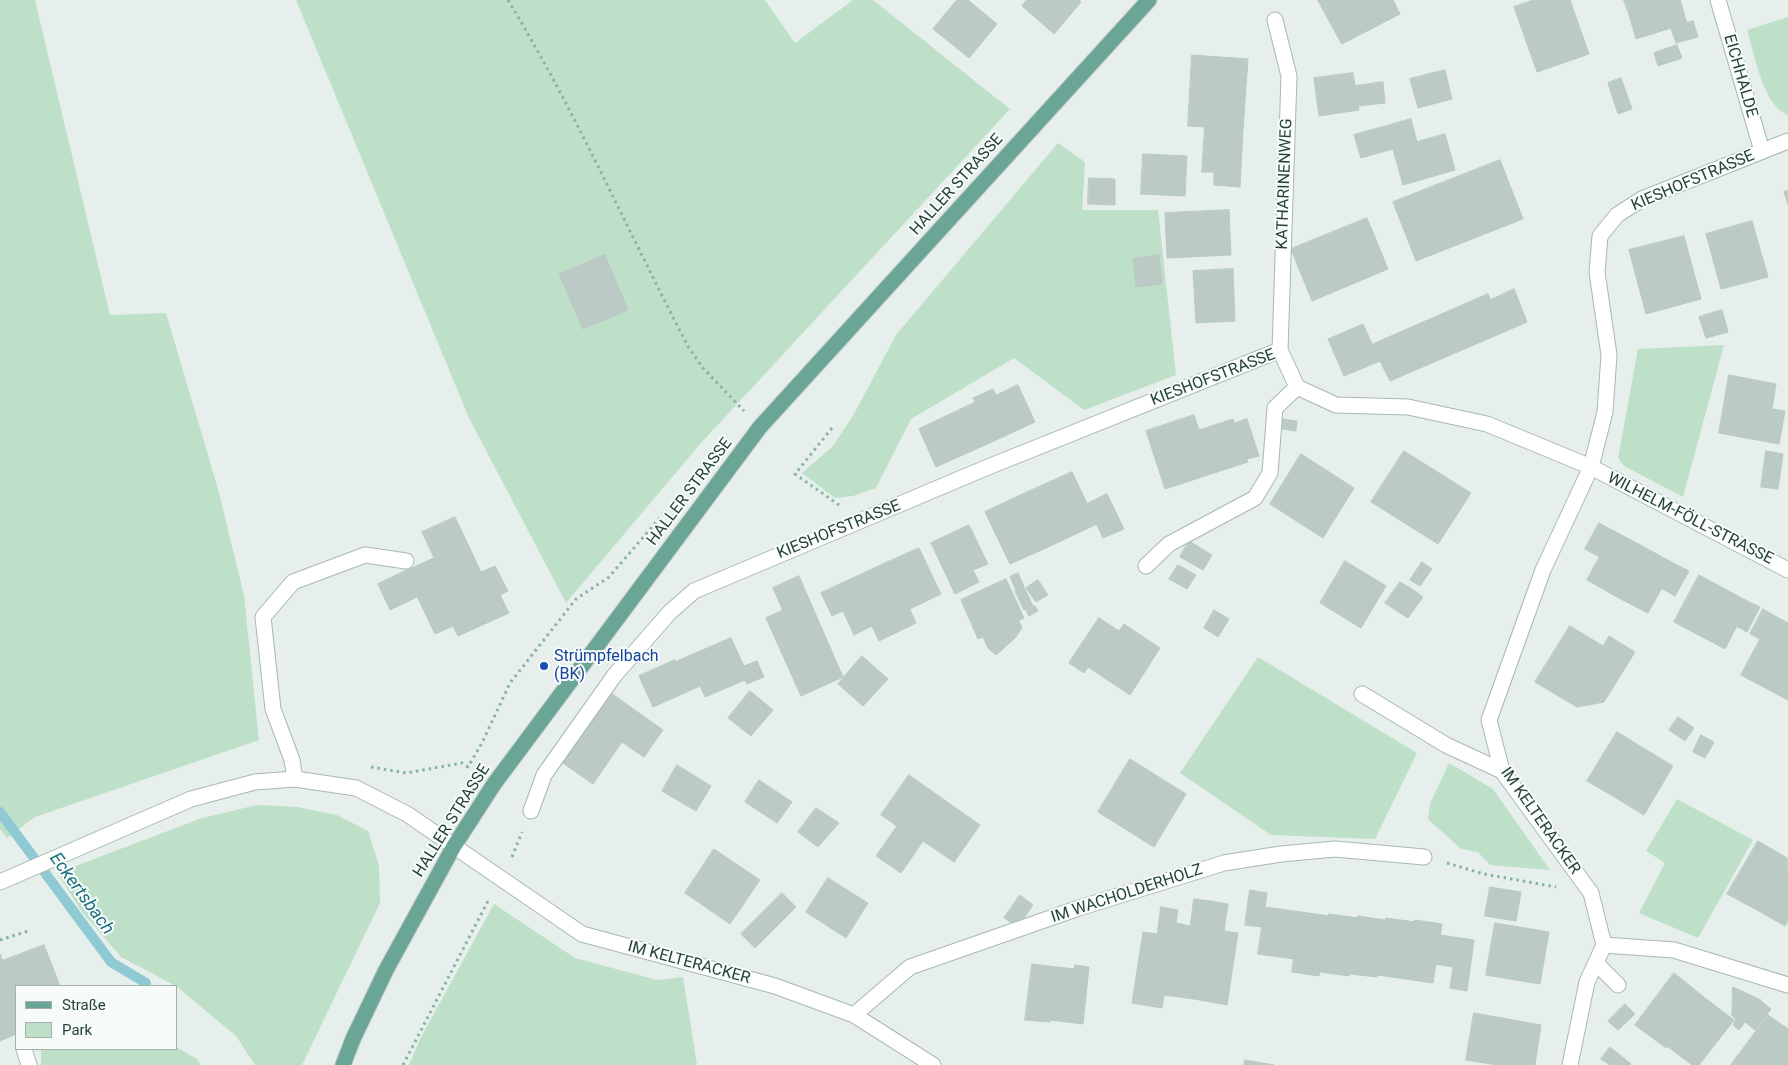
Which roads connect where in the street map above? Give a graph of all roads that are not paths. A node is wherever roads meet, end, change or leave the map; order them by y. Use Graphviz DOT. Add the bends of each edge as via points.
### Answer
graph roads {
  1 [pos="1149,0"];
  2 [pos="1718,0"];
  3 [pos="1275,20"];
  4 [pos="1788,141"];
  5 [pos="1762,151"];
  6 [pos="1280,350"];
  7 [pos="1297,387"];
  8 [pos="1592,467"];
  9 [pos="406,561"];
  10 [pos="1146,566"];
  11 [pos="1788,570"];
  12 [pos="1362,694"];
  13 [pos="1502,771"];
  14 [pos="296,779"];
  15 [pos="531,810"];
  16 [pos="454,846"];
  17 [pos="1424,857"];
  18 [pos="0,882"];
  19 [pos="1604,945"];
  20 [pos="1596,963"];
  21 [pos="1618,985"];
  22 [pos="1788,985"];
  23 [pos="854,1015"];
  24 [pos="24,1050"];
  25 [pos="29,1065"];
  26 [pos="343,1065"];
  27 [pos="933,1065"];
  28 [pos="1570,1065"];
  1 -- 16 [label="main road, HALLER STRASSE" via="760,427 494,784"];
  2 -- 5 [label="street, EICHHALDE"];
  3 -- 6 [label="street, KATHARINENWEG" via="1289,76"];
  4 -- 5 [label="street, KIESHOFSTRASSE"];
  5 -- 8 [label="street, KIESHOFSTRASSE" via="1642,199 1617,215 1600,236 1597,272 1609,355 1605,412"];
  6 -- 7 [label="street, KIESHOFSTRASSE"];
  6 -- 15 [label="street, KIESHOFSTRASSE" via="694,590 670,612 614,676 544,775"];
  7 -- 8 [label="street" via="1336,405 1408,407 1487,424"];
  7 -- 10 [label="street" via="1275,408 1270,473 1255,498 1169,544"];
  8 -- 11 [label="street, WILHELM-FÖLL-STRASSE"];
  8 -- 13 [label="street, IM KELTERACKER" via="1537,568 1489,720"];
  9 -- 14 [label="street" via="365,555 293,582 263,617 273,709"];
  12 -- 13 [label="street" via="1446,745"];
  13 -- 19 [label="street, IM KELTERACKER" via="1591,893"];
  14 -- 16 [label="street, IM KELTERACKER" via="356,788 407,814"];
  14 -- 18 [label="street, IM KELTERACKER" via="254,782 191,799"];
  16 -- 23 [label="street, IM KELTERACKER" via="582,934 775,986"];
  16 -- 26 [label="main road, HALLER STRASSE" via="386,970"];
  17 -- 23 [label="street, IM WACHOLDERHOLZ" via="1335,849 1224,863 1088,905 910,967"];
  19 -- 20 [label="street"];
  19 -- 22 [label="street" via="1674,950"];
  20 -- 21 [label="street"];
  20 -- 28 [label="street" via="1587,982"];
  23 -- 27 [label="street, IM KELTERACKER"];
  24 -- 25 [label="street"];
}
